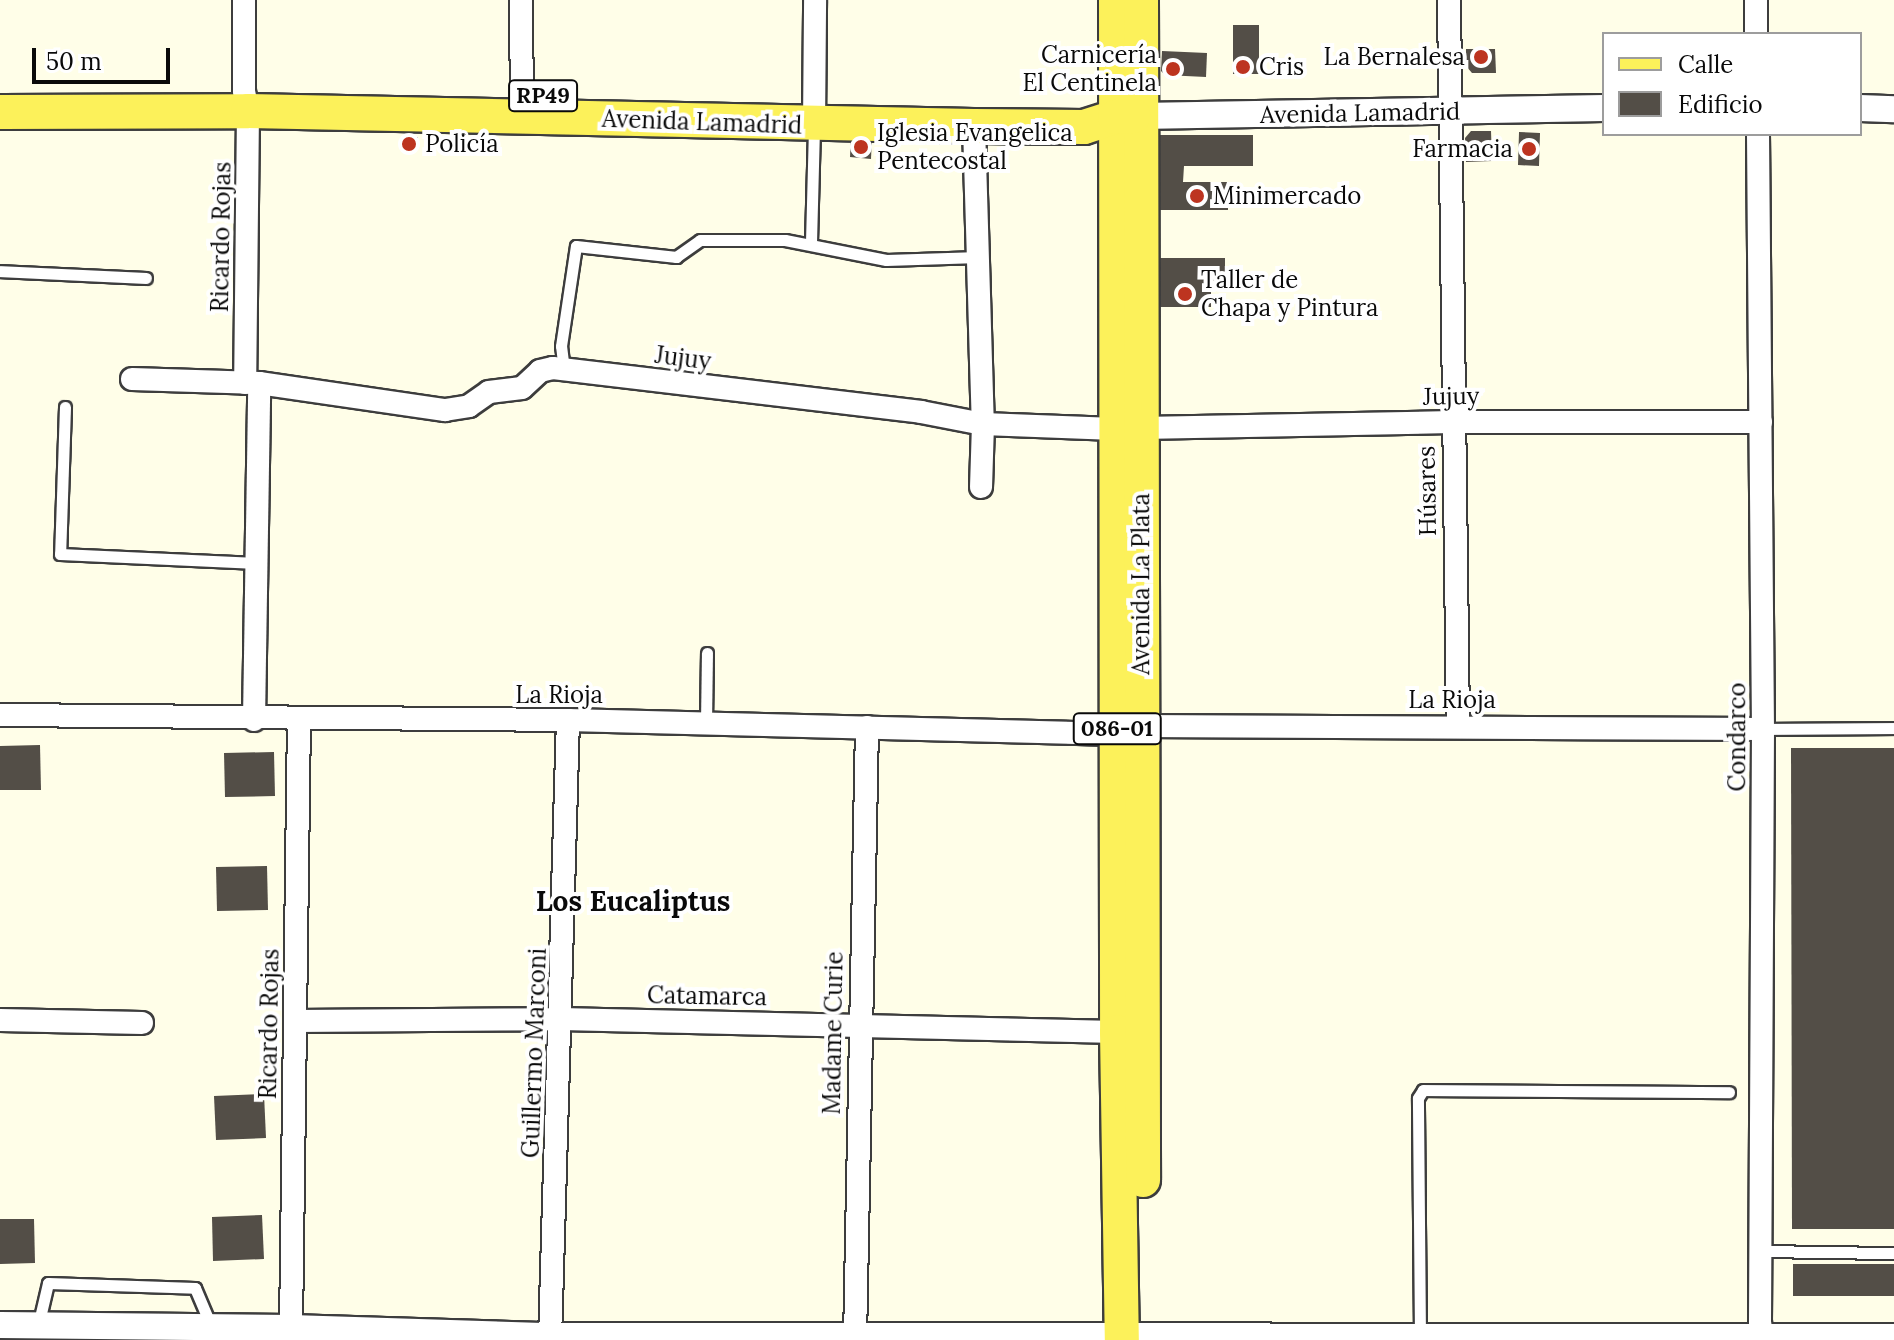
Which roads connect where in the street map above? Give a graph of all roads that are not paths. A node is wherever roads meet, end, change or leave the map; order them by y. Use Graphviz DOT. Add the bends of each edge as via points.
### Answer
graph roads {
  1 [pos="244,0"];
  2 [pos="521,0"];
  3 [pos="815,0"];
  4 [pos="1116,0"];
  5 [pos="1141,0"];
  6 [pos="1449,0"];
  7 [pos="1756,0"];
  8 [pos="1756,32"];
  9 [pos="0,88"];
  10 [pos="246,101"];
  11 [pos="522,106"];
  12 [pos="1602,108"];
  13 [pos="1862,108"];
  14 [pos="1894,109"];
  15 [pos="1450,111"];
  16 [pos="0,112"];
  17 [pos="814,115"];
  18 [pos="1127,117"];
  19 [pos="974,126"];
  20 [pos="1758,136"];
  21 [pos="811,242"];
  22 [pos="980,257"];
  23 [pos="0,271"];
  24 [pos="146,278"];
  25 [pos="564,370"];
  26 [pos="132,379"];
  27 [pos="252,383"];
  28 [pos="65,407"];
  29 [pos="1452,422"];
  30 [pos="1761,422"];
  31 [pos="983,424"];
  32 [pos="1128,428"];
  33 [pos="981,487"];
  34 [pos="257,563"];
  35 [pos="707,653"];
  36 [pos="0,715"];
  37 [pos="254,720"];
  38 [pos="299,720"];
  39 [pos="568,720"];
  40 [pos="706,723"];
  41 [pos="1458,726"];
  42 [pos="867,727"];
  43 [pos="1894,728"];
  44 [pos="1763,729"];
  45 [pos="1129,730"];
  46 [pos="561,1019"];
  47 [pos="0,1020"];
  48 [pos="295,1021"];
  49 [pos="142,1023"];
  50 [pos="859,1025"];
  51 [pos="1117,1032"];
  52 [pos="1729,1092"];
  53 [pos="1761,1251"];
  54 [pos="1894,1253"];
  55 [pos="0,1325"];
  56 [pos="38,1326"];
  57 [pos="291,1328"];
  58 [pos="212,1329"];
  59 [pos="257,1334"];
  60 [pos="1420,1337"];
  61 [pos="1894,1337"];
  62 [pos="550,1338"];
  63 [pos="1133,1338"];
  64 [pos="1454,1338"];
  65 [pos="1763,1338"];
  66 [pos="855,1339"];
  1 -- 10 [label="street, Ricardo Rojas"];
  2 -- 11 [label="street"];
  3 -- 17 [label="street"];
  4 -- 18 [label="main road, 086-01"];
  5 -- 18 [label="main road, 086-01"];
  6 -- 15 [label="street, Húsares"];
  7 -- 8 [label="street"];
  9 -- 10 [label="main road, Avenida Lamadrid / RP49"];
  10 -- 11 [label="main road, Avenida Lamadrid / RP49"];
  10 -- 16 [label="main road, Avenida Lamadrid / RP49"];
  10 -- 27 [label="street, Ricardo Rojas"];
  11 -- 17 [label="main road, Avenida Lamadrid / RP49"];
  12 -- 15 [label="street, Avenida Lamadrid / RP49"];
  13 -- 14 [label="street"];
  15 -- 18 [label="street, Avenida Lamadrid / RP49"];
  15 -- 29 [label="street, Húsares"];
  17 -- 18 [label="main road, Avenida Lamadrid / RP49" via="1086,108"];
  17 -- 19 [label="main road, Avenida Lamadrid / RP49"];
  17 -- 21 [label="lane"];
  18 -- 19 [label="main road, Avenida Lamadrid / RP49" via="1084,127"];
  18 -- 32 [label="main road, Avenida La Plata / 086-01"];
  19 -- 22 [label="street"];
  20 -- 30 [label="street, Condarco"];
  21 -- 22 [label="lane" via="886,260"];
  21 -- 25 [label="lane" via="700,240 676,257 576,246 561,346"];
  22 -- 31 [label="street"];
  23 -- 24 [label="lane"];
  25 -- 27 [label="street, Jujuy" via="540,371 522,388 489,392 469,406 445,410"];
  25 -- 31 [label="street, Jujuy"];
  26 -- 27 [label="street, Jujuy"];
  27 -- 34 [label="street, Ricardo Rojas"];
  28 -- 34 [label="lane" via="60,554"];
  29 -- 30 [label="street, Jujuy"];
  29 -- 32 [label="street, Jujuy"];
  29 -- 41 [label="street, Húsares"];
  30 -- 44 [label="street, Condarco"];
  31 -- 32 [label="street, Jujuy"];
  31 -- 33 [label="street"];
  32 -- 45 [label="main road, Avenida La Plata / 086-01"];
  34 -- 37 [label="street, Ricardo Rojas"];
  35 -- 40 [label="lane"];
  36 -- 37 [label="street, La Rioja"];
  37 -- 38 [label="street, La Rioja"];
  38 -- 39 [label="street, La Rioja"];
  38 -- 48 [label="street, Ricardo Rojas"];
  39 -- 40 [label="street, La Rioja"];
  39 -- 46 [label="street, Guillermo Marconi"];
  40 -- 42 [label="street, La Rioja"];
  41 -- 44 [label="street, La Rioja"];
  41 -- 45 [label="street, La Rioja"];
  42 -- 45 [label="street, La Rioja"];
  42 -- 50 [label="street, Madame Curie"];
  43 -- 44 [label="lane"];
  44 -- 53 [label="street, Condarco"];
  45 -- 51 [label="main road, Avenida La Plata / 086-01"];
  45 -- 63 [label="main road, Avenida La Plata / 086-01"];
  46 -- 48 [label="street, Catamarca"];
  46 -- 50 [label="street, Catamarca"];
  46 -- 62 [label="street, Guillermo Marconi"];
  47 -- 49 [label="street"];
  48 -- 57 [label="street, Ricardo Rojas"];
  50 -- 51 [label="street, Catamarca"];
  50 -- 66 [label="street, Madame Curie"];
  51 -- 63 [label="main road, Avenida La Plata / 086-01"];
  52 -- 60 [label="lane" via="1423,1090 1418,1098"];
  53 -- 54 [label="lane"];
  53 -- 65 [label="street, Condarco"];
  55 -- 56 [label="street"];
  56 -- 58 [label="street"];
  56 -- 58 [label="lane" via="48,1283 195,1288"];
  57 -- 59 [label="street"];
  57 -- 62 [label="street"];
  58 -- 59 [label="street"];
  60 -- 63 [label="street"];
  60 -- 64 [label="street"];
  61 -- 65 [label="street"];
  62 -- 66 [label="street"];
  63 -- 66 [label="street"];
  64 -- 65 [label="street"];
}
